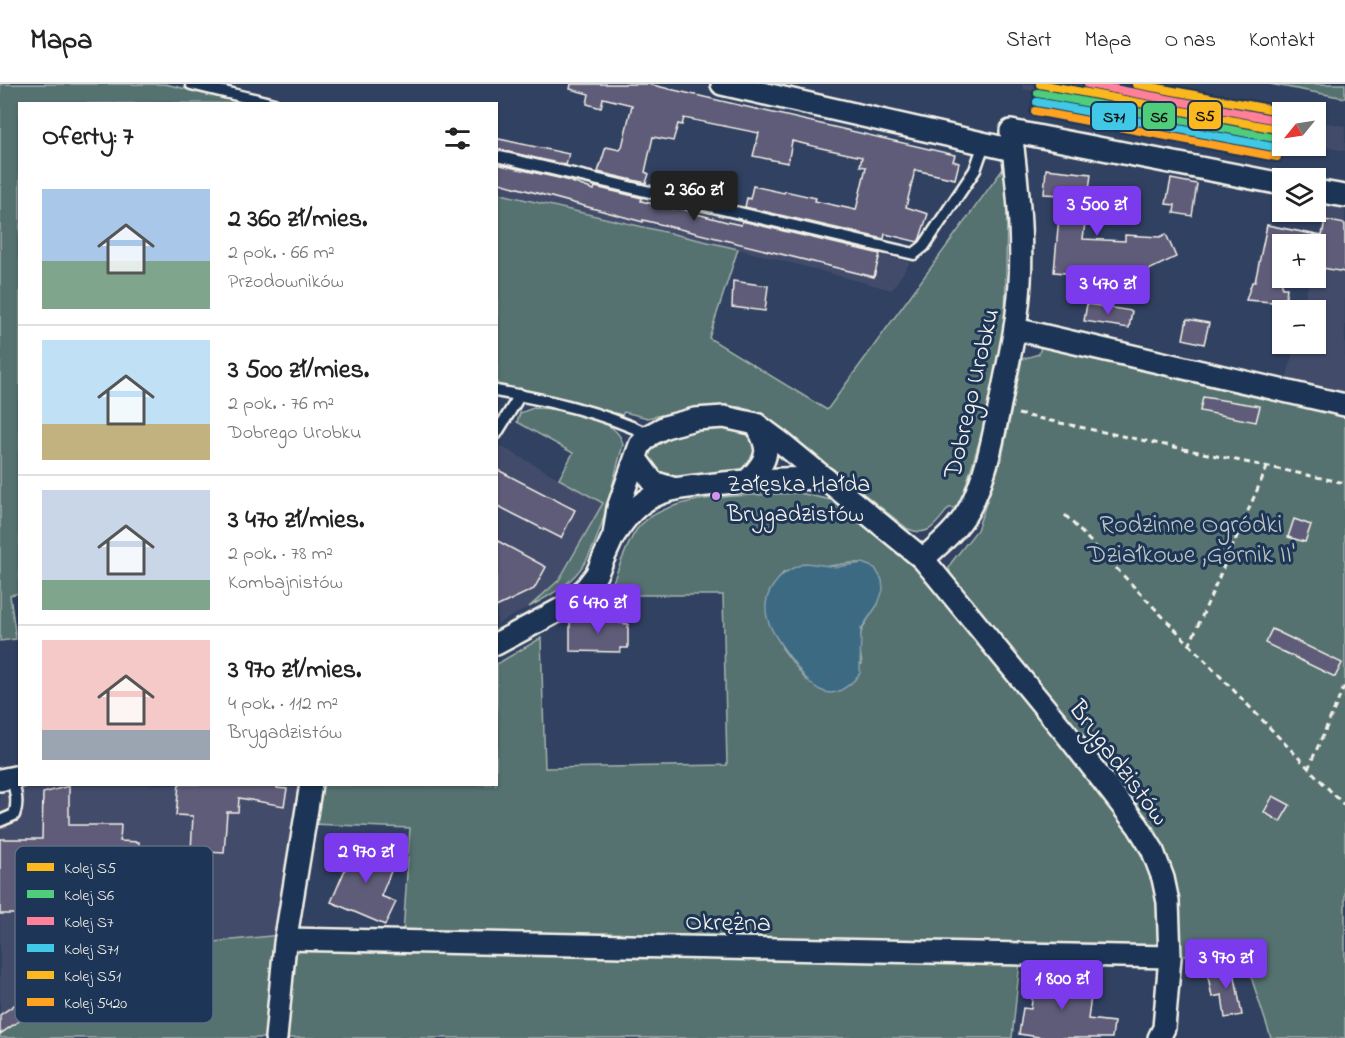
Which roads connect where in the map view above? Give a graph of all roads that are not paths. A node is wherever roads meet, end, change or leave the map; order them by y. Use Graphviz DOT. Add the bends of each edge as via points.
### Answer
graph roads {
  1 [pos="191,84"];
  2 [pos="722,84"];
  3 [pos="266,102"];
  4 [pos="1012,141"];
  5 [pos="984,144"];
  6 [pos="498,156"];
  7 [pos="1272,182"];
  8 [pos="1326,193"];
  9 [pos="1345,196"];
  10 [pos="1015,329"];
  11 [pos="498,391"];
  12 [pos="520,395"];
  13 [pos="1345,405"];
  14 [pos="756,424"];
  15 [pos="498,431"];
  16 [pos="650,435"];
  17 [pos="636,459"];
  18 [pos="826,479"];
  19 [pos="749,480"];
  20 [pos="675,489"];
  21 [pos="614,535"];
  22 [pos="923,559"];
  23 [pos="498,643"];
  24 [pos="10,778"];
  25 [pos="311,786"];
  26 [pos="0,821"];
  27 [pos="286,939"];
  28 [pos="1170,957"];
  29 [pos="276,1038"];
  30 [pos="1160,1038"];
  1 -- 3 [label="lane"];
  2 -- 5 [label="street"];
  4 -- 5 [label="street"];
  4 -- 7 [label="street"];
  4 -- 10 [label="street, Dobrego Urobku" via="1019,209 1020,282"];
  5 -- 6 [label="lane" via="975,170 924,246 914,254"];
  8 -- 9 [label="street"];
  10 -- 13 [label="street"];
  10 -- 22 [label="street, Dobrego Urobku" via="984,472 957,528"];
  11 -- 12 [label="lane"];
  12 -- 15 [label="lane"];
  12 -- 16 [label="lane" via="592,411"];
  14 -- 16 [label="street" via="724,417 695,419"];
  14 -- 18 [label="street"];
  14 -- 19 [label="street" via="766,442 766,455"];
  16 -- 17 [label="street" via="640,445"];
  17 -- 20 [label="street" via="652,482"];
  17 -- 21 [label="street" via="618,508"];
  18 -- 19 [label="street"];
  18 -- 22 [label="street"];
  19 -- 20 [label="street"];
  20 -- 21 [label="street" via="639,505"];
  21 -- 23 [label="street" via="596,575 572,602"];
  22 -- 28 [label="street, Brygadzistów" via="1068,736 1152,849 1168,902"];
  24 -- 26 [label="lane" via="17,808 14,815"];
  25 -- 27 [label="street"];
  27 -- 28 [label="street, Okrężna"];
  27 -- 29 [label="street"];
  28 -- 30 [label="street, Brygadzistów"];
}
